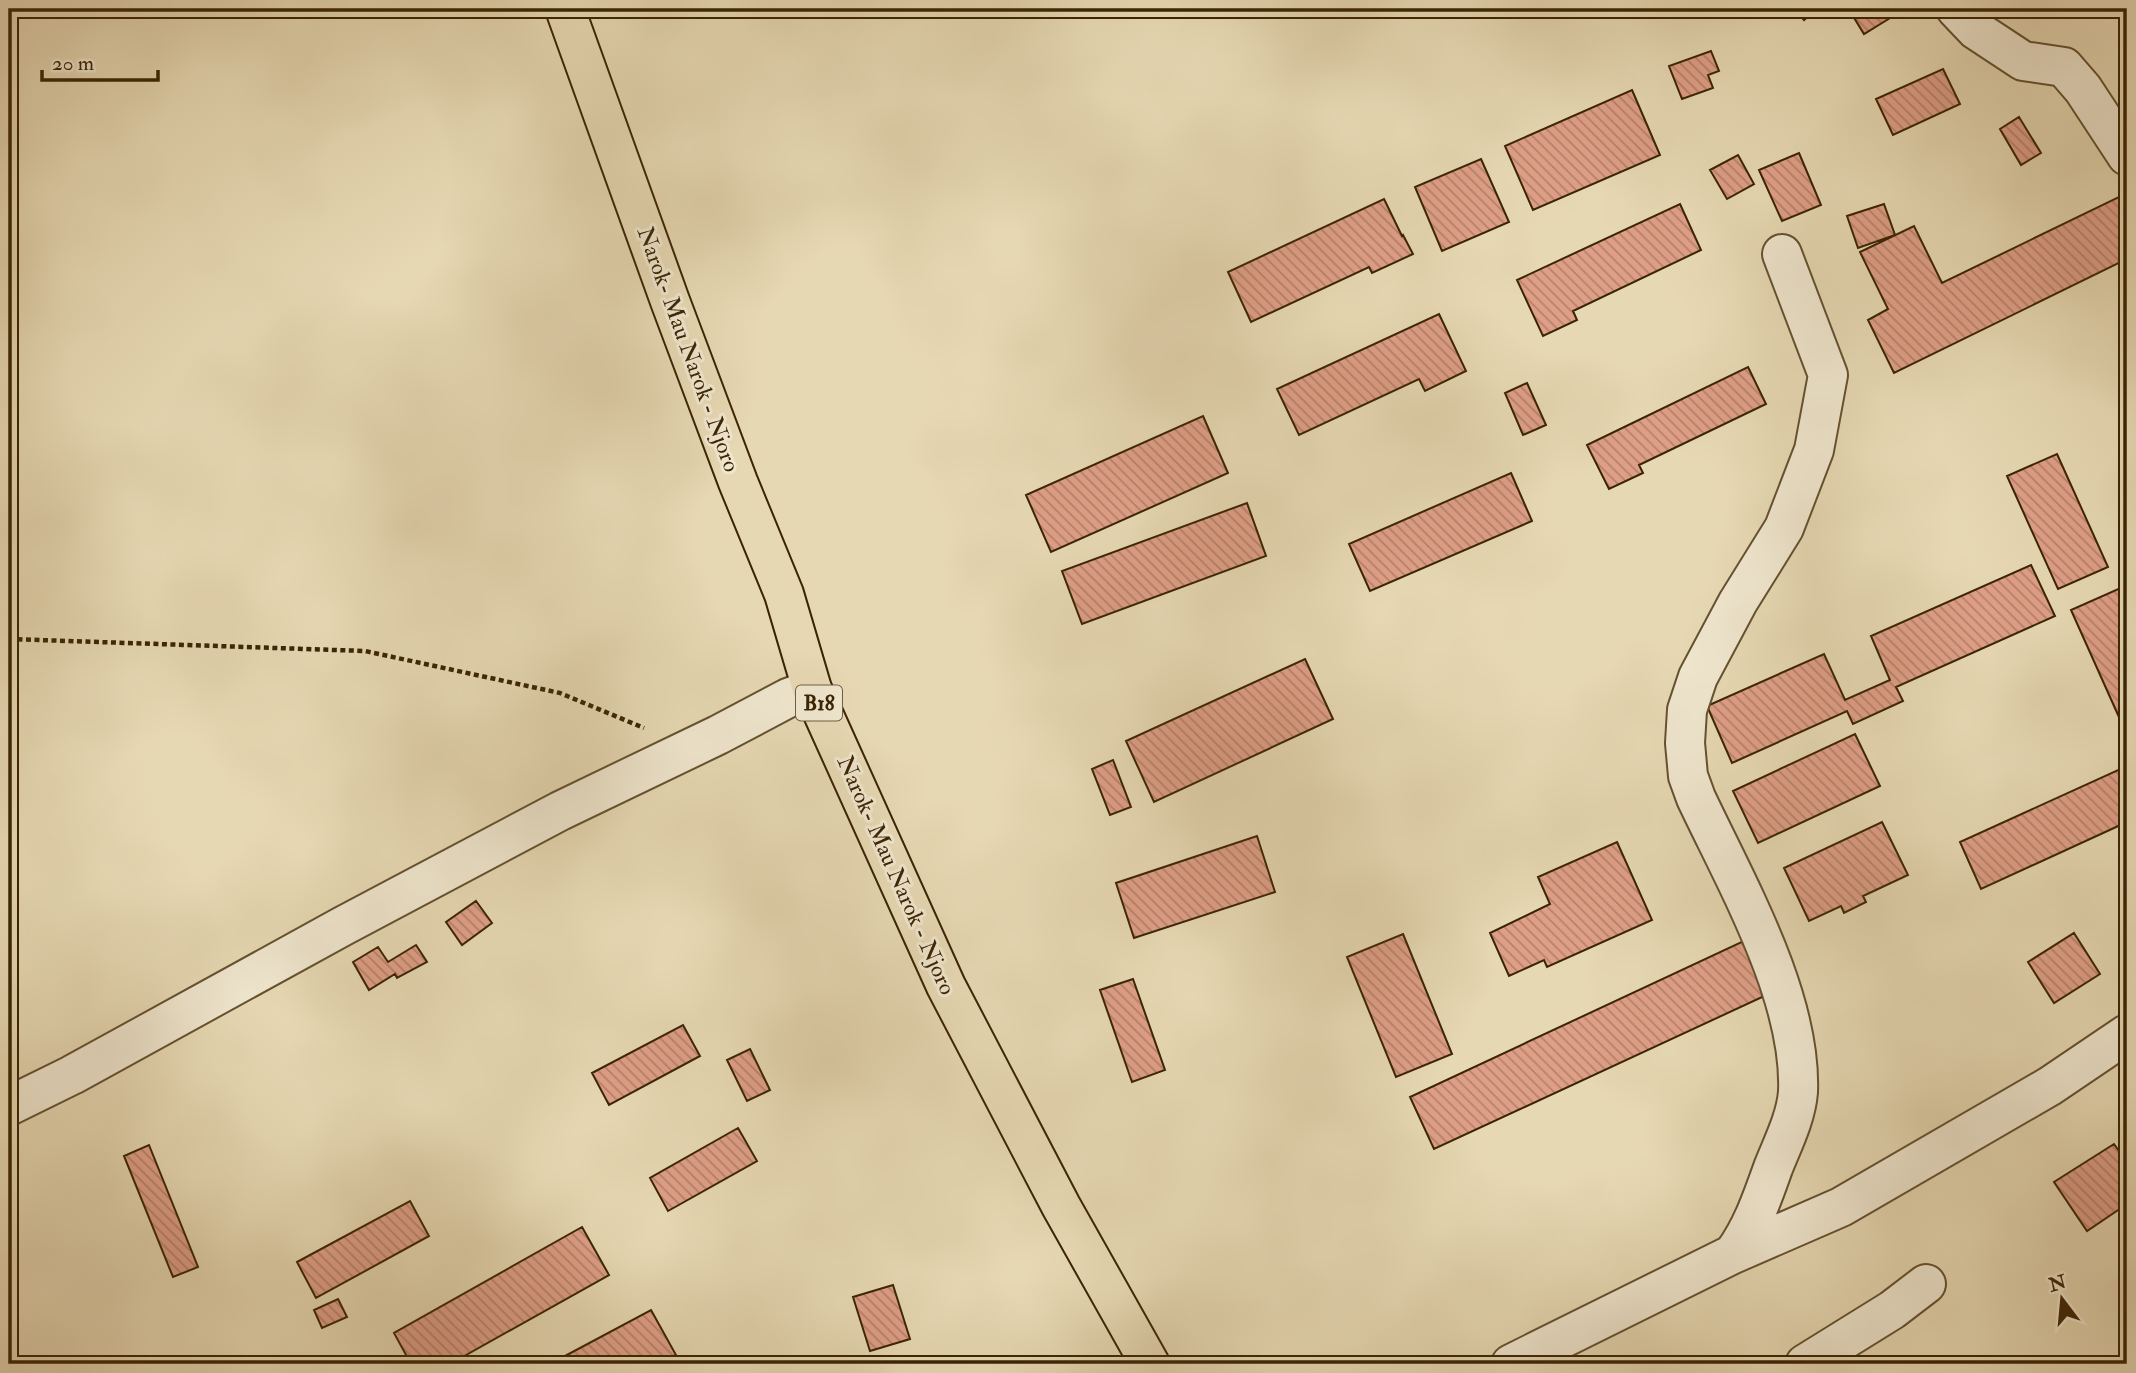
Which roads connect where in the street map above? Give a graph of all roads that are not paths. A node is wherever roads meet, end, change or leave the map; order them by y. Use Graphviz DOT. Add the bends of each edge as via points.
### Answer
graph roads {
  1 [pos="565,9"];
  2 [pos="1956,9"];
  3 [pos="2127,156"];
  4 [pos="1782,254"];
  5 [pos="812,689"];
  6 [pos="2127,1034"];
  7 [pos="9,1107"];
  8 [pos="1733,1254"];
  9 [pos="1926,1284"];
  10 [pos="1560,1353"];
  11 [pos="1150,1364"];
  12 [pos="1511,1364"];
  13 [pos="1805,1364"];
  1 -- 5 [label="highway, Narok- Mau Narok - Njoro / B18" via="675,314 784,594"];
  2 -- 3 [label="street" via="1976,30 2023,61 2064,67"];
  4 -- 8 [label="street" via="1828,375 1814,450 1784,528 1698,677 1687,710 1685,743 1688,776 1696,798 1777,976 1797,1069 1798,1095 1792,1117 1759,1209"];
  5 -- 7 [label="street" via="560,811"];
  5 -- 11 [label="highway, Narok- Mau Narok - Njoro / B18" via="946,986"];
  6 -- 8 [label="street" via="2050,1086 1841,1207"];
  8 -- 10 [label="street"];
  9 -- 13 [label="street"];
  10 -- 12 [label="street"];
}
